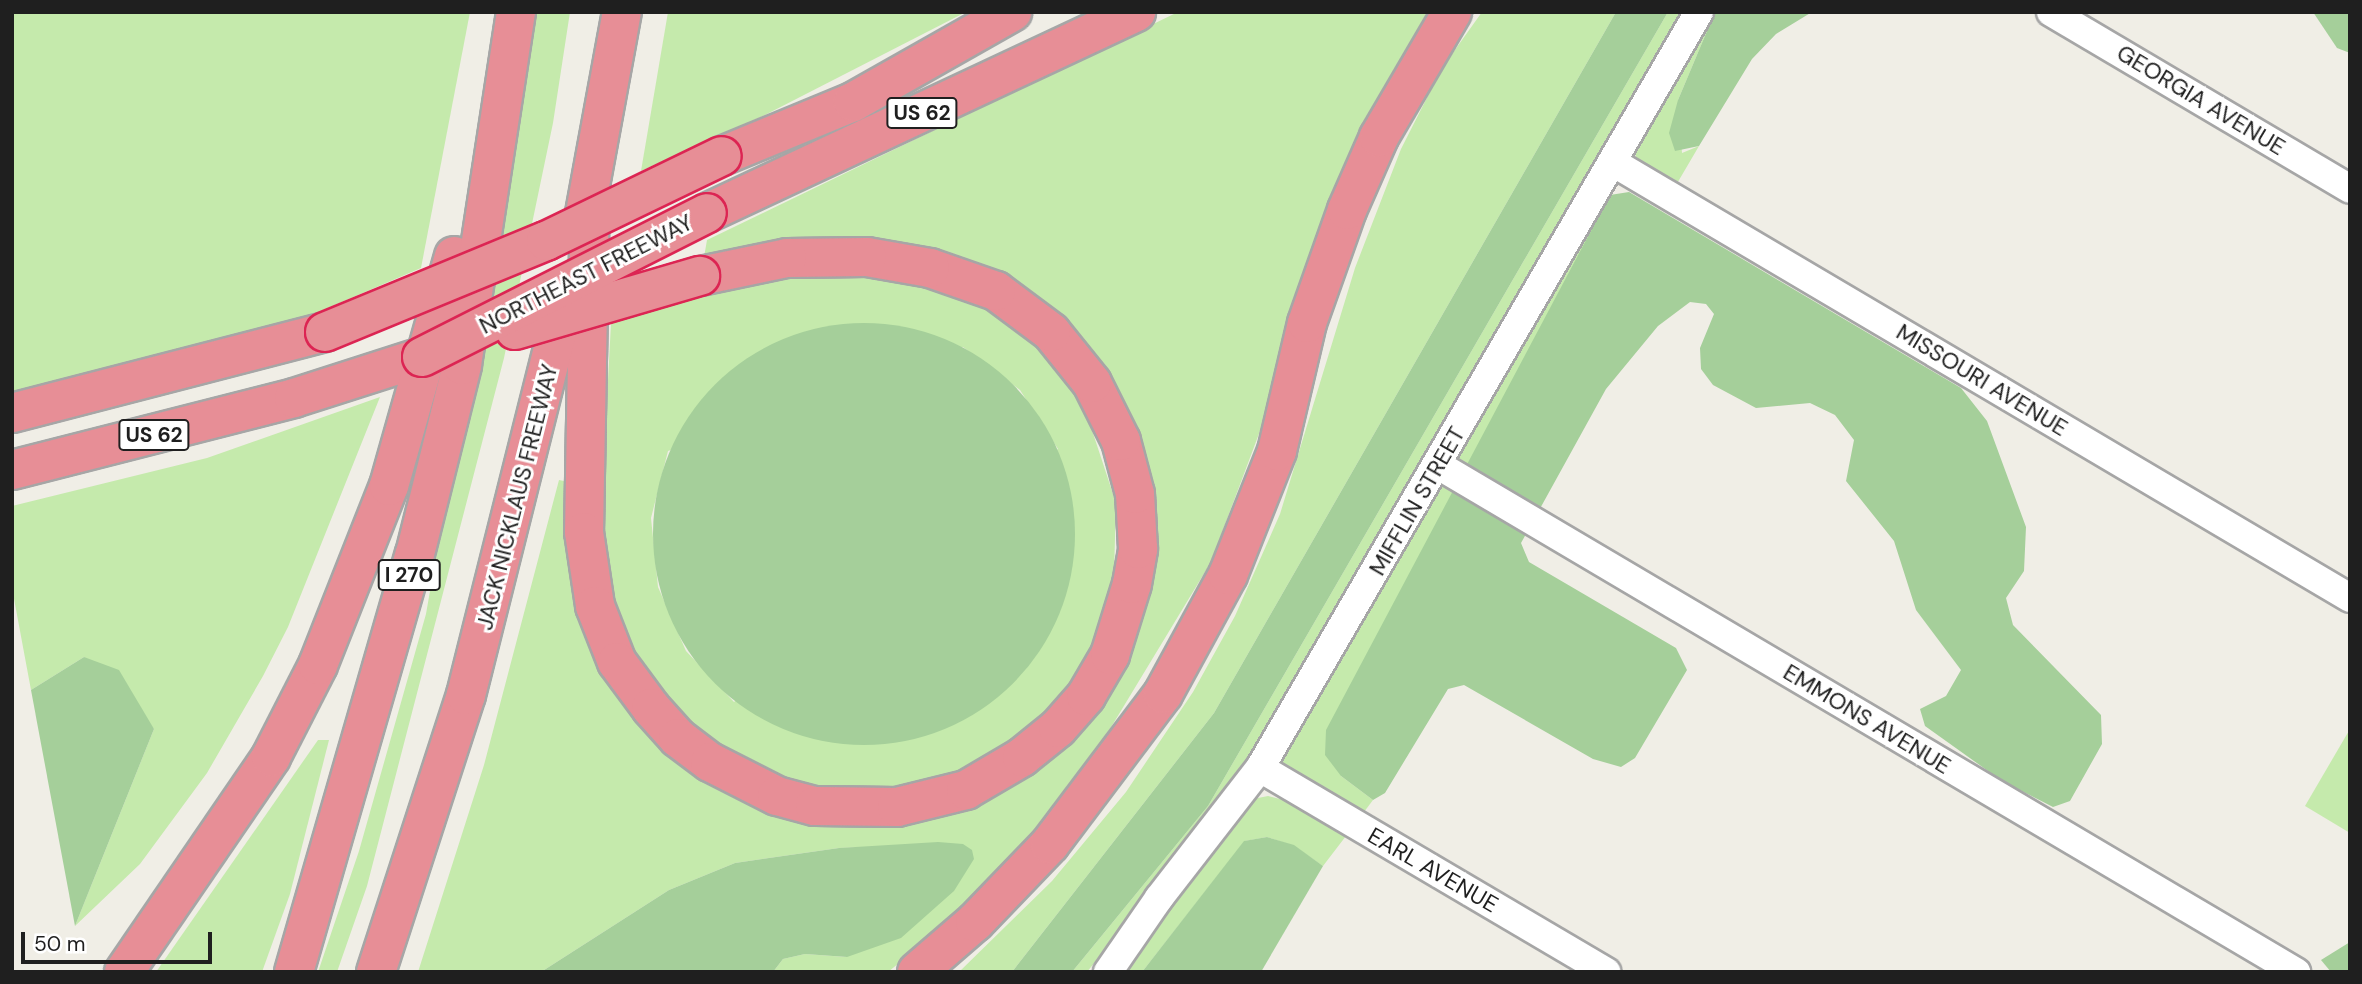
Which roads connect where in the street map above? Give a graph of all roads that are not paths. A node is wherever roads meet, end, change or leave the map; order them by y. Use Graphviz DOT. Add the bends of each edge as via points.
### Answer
graph roads {
  1 [pos="516,12"];
  2 [pos="622,12"];
  3 [pos="635,12"];
  4 [pos="1012,12"];
  5 [pos="1136,12"];
  6 [pos="1452,12"];
  7 [pos="1699,12"];
  8 [pos="2051,12"];
  9 [pos="611,90"];
  10 [pos="1614,163"];
  11 [pos="489,169"];
  12 [pos="2350,189"];
  13 [pos="590,190"];
  14 [pos="422,357"];
  15 [pos="12,413"];
  16 [pos="1438,465"];
  17 [pos="12,470"];
  18 [pos="2350,598"];
  19 [pos="1260,768"];
  20 [pos="124,972"];
  21 [pos="294,972"];
  22 [pos="376,972"];
  23 [pos="917,972"];
  24 [pos="1108,972"];
  25 [pos="1606,972"];
  26 [pos="2296,972"];
  1 -- 11 [label="highway, I 270"];
  2 -- 9 [label="highway, JACK NICKLAUS FREEWAY"];
  3 -- 9 [label="highway"];
  4 -- 15 [label="highway, bridge" via="853,102 722,156 546,241 325,332"];
  5 -- 14 [label="highway, NORTHEAST FREEWAY / US 62, bridge" via="707,214"];
  6 -- 23 [label="highway" via="1379,137 1347,210 1307,323 1277,451 1228,575 1163,694 1050,844 975,922"];
  7 -- 10 [label="street, MIFFLIN STREET"];
  8 -- 12 [label="street, GEORGIA AVENUE"];
  9 -- 13 [label="highway, JACK NICKLAUS FREEWAY"];
  10 -- 16 [label="street, MIFFLIN STREET"];
  10 -- 18 [label="street, MISSOURI AVENUE"];
  11 -- 20 [label="highway" via="456,247 389,486 318,665 252,787"];
  11 -- 21 [label="highway, I 270" via="463,365 415,554"];
  13 -- 14 [label="highway, bridge" via="584,532 594,606 617,662 651,708 678,738 710,762 777,796 815,806 897,807 965,790 1022,757 1058,728 1086,696 1110,655 1138,549 1135,494 1121,441 1091,383 1051,332 996,291 930,268 867,257 786,258 700,276"];
  13 -- 22 [label="highway, JACK NICKLAUS FREEWAY" via="541,411 466,695"];
  14 -- 17 [label="highway, NORTHEAST FREEWAY / US 62" via="294,398"];
  16 -- 19 [label="street, MIFFLIN STREET"];
  16 -- 26 [label="street, EMMONS AVENUE"];
  19 -- 24 [label="street, MIFFLIN STREET" via="1158,898"];
  19 -- 25 [label="street, EARL AVENUE"];
}
